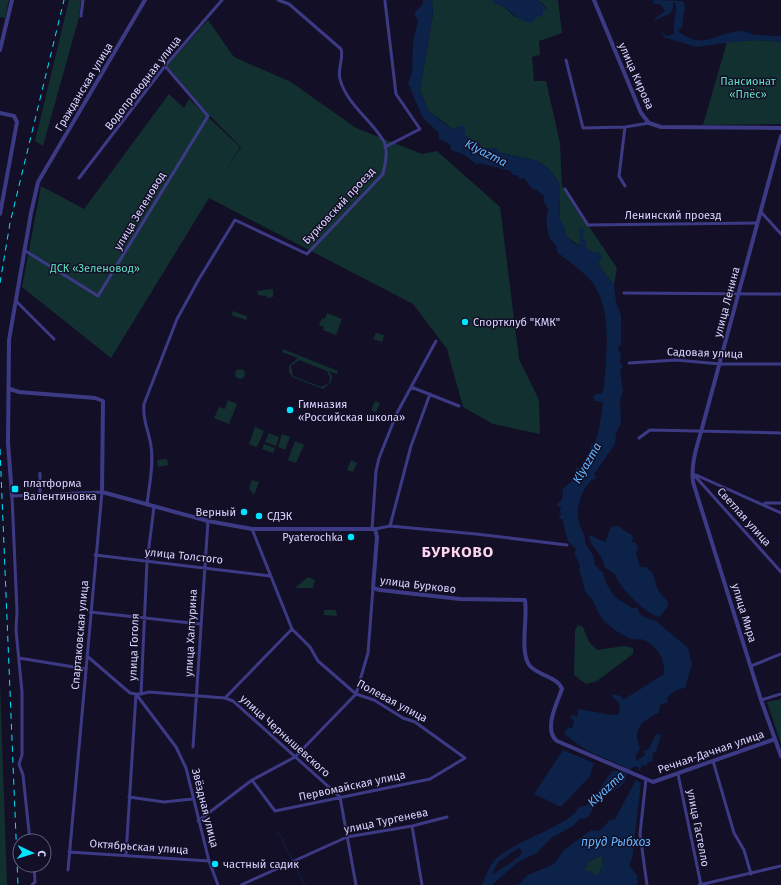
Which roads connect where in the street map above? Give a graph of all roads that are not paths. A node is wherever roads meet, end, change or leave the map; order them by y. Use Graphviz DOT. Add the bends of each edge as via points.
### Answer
graph roads {
  1 [pos="12,0"];
  2 [pos="83,0"];
  3 [pos="145,0"];
  4 [pos="222,0"];
  5 [pos="278,0"];
  6 [pos="385,0"];
  7 [pos="594,0"];
  8 [pos="381,6"];
  9 [pos="81,16"];
  10 [pos="0,50"];
  11 [pos="566,60"];
  12 [pos="165,66"];
  13 [pos="0,113"];
  14 [pos="649,123"];
  15 [pos="625,127"];
  16 [pos="781,128"];
  17 [pos="781,136"];
  18 [pos="385,146"];
  19 [pos="79,178"];
  20 [pos="625,186"];
  21 [pos="565,189"];
  22 [pos="760,212"];
  23 [pos="0,214"];
  24 [pos="757,223"];
  25 [pos="781,234"];
  26 [pos="24,250"];
  27 [pos="624,293"];
  28 [pos="738,293"];
  29 [pos="781,294"];
  30 [pos="16,301"];
  31 [pos="54,338"];
  32 [pos="436,341"];
  33 [pos="629,363"];
  34 [pos="720,364"];
  35 [pos="781,364"];
  36 [pos="412,387"];
  37 [pos="10,389"];
  38 [pos="430,394"];
  39 [pos="459,406"];
  40 [pos="700,432"];
  41 [pos="781,433"];
  42 [pos="639,438"];
  43 [pos="40,473"];
  44 [pos="694,474"];
  45 [pos="102,492"];
  46 [pos="40,495"];
  47 [pos="12,496"];
  48 [pos="763,503"];
  49 [pos="781,503"];
  50 [pos="147,505"];
  51 [pos="154,507"];
  52 [pos="781,513"];
  53 [pos="208,521"];
  54 [pos="390,526"];
  55 [pos="252,529"];
  56 [pos="374,529"];
  57 [pos="567,545"];
  58 [pos="95,555"];
  59 [pos="147,562"];
  60 [pos="204,567"];
  61 [pos="781,572"];
  62 [pos="270,576"];
  63 [pos="373,588"];
  64 [pos="90,612"];
  65 [pos="145,617"];
  66 [pos="200,624"];
  67 [pos="292,629"];
  68 [pos="781,654"];
  69 [pos="87,656"];
  70 [pos="19,658"];
  71 [pos="751,666"];
  72 [pos="86,669"];
  73 [pos="136,694"];
  74 [pos="141,694"];
  75 [pos="356,694"];
  76 [pos="781,694"];
  77 [pos="196,697"];
  78 [pos="225,698"];
  79 [pos="761,700"];
  80 [pos="775,739"];
  81 [pos="194,747"];
  82 [pos="781,756"];
  83 [pos="295,757"];
  84 [pos="465,758"];
  85 [pos="713,761"];
  86 [pos="678,774"];
  87 [pos="646,779"];
  88 [pos="252,780"];
  89 [pos="129,797"];
  90 [pos="340,797"];
  91 [pos="192,799"];
  92 [pos="447,817"];
  93 [pos="198,821"];
  94 [pos="412,826"];
  95 [pos="29,833"];
  96 [pos="347,837"];
  97 [pos="68,852"];
  98 [pos="126,855"];
  99 [pos="208,861"];
  100 [pos="781,866"];
  101 [pos="68,870"];
  102 [pos="34,873"];
  103 [pos="751,874"];
  104 [pos="32,885"];
  105 [pos="218,885"];
  106 [pos="241,885"];
  107 [pos="356,885"];
  108 [pos="422,885"];
  109 [pos="647,885"];
  110 [pos="700,885"];
  1 -- 10 [label="street"];
  2 -- 9 [label="street"];
  3 -- 26 [label="street, Гражданская улица" via="38,182"];
  4 -- 12 [label="street, Водопроводная улица"];
  5 -- 18 [label="street" via="289,4 341,49 339,78 345,92 384,141"];
  6 -- 8 [label="street"];
  6 -- 18 [label="street" via="396,94 420,129"];
  7 -- 14 [label="street, улица Кирова" via="641,113"];
  11 -- 15 [label="street" via="583,128"];
  12 -- 19 [label="street, Водопроводная улица"];
  12 -- 26 [label="street, улица Зеленовод" via="208,116 98,296"];
  13 -- 23 [label="street" via="14,116 17,122"];
  14 -- 15 [label="street"];
  14 -- 16 [label="street, улица Кирова" via="661,127"];
  15 -- 20 [label="street" via="619,176"];
  17 -- 22 [label="street, улица Ленина"];
  18 -- 50 [label="street, Бурковский проезд" via="386,163 383,174 307,254 236,220 225,236 177,319 144,404 142,414 152,455"];
  21 -- 24 [label="street, Ленинский проезд" via="588,225"];
  22 -- 24 [label="street, улица Ленина"];
  22 -- 25 [label="street"];
  24 -- 28 [label="street, улица Ленина"];
  26 -- 30 [label="street, Гражданская улица"];
  27 -- 28 [label="street"];
  28 -- 29 [label="street"];
  28 -- 34 [label="street, улица Ленина"];
  30 -- 31 [label="street"];
  30 -- 37 [label="street, Гражданская улица" via="9,340"];
  32 -- 36 [label="street"];
  33 -- 34 [label="street, Садовая улица" via="676,360"];
  34 -- 35 [label="street, Садовая улица"];
  34 -- 40 [label="street, улица Ленина"];
  36 -- 38 [label="street"];
  36 -- 56 [label="street" via="390,428 377,465"];
  37 -- 45 [label="street, Спартаковская улица" via="103,401"];
  37 -- 47 [label="street, Гражданская улица" via="8,443"];
  38 -- 39 [label="street"];
  38 -- 54 [label="street" via="410,446"];
  40 -- 41 [label="street"];
  40 -- 42 [label="street" via="650,430"];
  40 -- 44 [label="street, улица Ленина" via="693,462"];
  43 -- 46 [label="street"];
  44 -- 48 [label="street"];
  44 -- 61 [label="street, Светлая улица"];
  44 -- 71 [label="street, улица Мира" via="693,482"];
  45 -- 46 [label="street"];
  45 -- 50 [label="street"];
  45 -- 58 [label="street, Спартаковская улица"];
  46 -- 47 [label="street"];
  47 -- 70 [label="street"];
  48 -- 49 [label="street"];
  48 -- 52 [label="street"];
  50 -- 51 [label="street"];
  51 -- 53 [label="street"];
  51 -- 59 [label="street, улица Гоголя"];
  53 -- 55 [label="street"];
  53 -- 60 [label="street, улица Халтурина"];
  54 -- 56 [label="street"];
  54 -- 57 [label="street"];
  55 -- 56 [label="street"];
  55 -- 62 [label="street, Полевая улица"];
  56 -- 63 [label="street, улица Бурково" via="377,538"];
  58 -- 59 [label="street, улица Толстого"];
  58 -- 64 [label="street, Спартаковская улица"];
  59 -- 60 [label="street, улица Толстого"];
  59 -- 65 [label="street, улица Гоголя"];
  60 -- 62 [label="street, улица Толстого"];
  60 -- 66 [label="street, улица Халтурина"];
  62 -- 67 [label="street, Полевая улица"];
  63 -- 75 [label="street" via="368,653"];
  63 -- 87 [label="street, улица Бурково" via="460,599 525,600 525,655 530,666 559,683 562,689 552,718 553,738"];
  64 -- 65 [label="street"];
  64 -- 69 [label="street, Спартаковская улица"];
  65 -- 66 [label="street"];
  65 -- 74 [label="street, улица Гоголя"];
  66 -- 77 [label="street, улица Халтурина"];
  67 -- 75 [label="street, Полевая улица" via="310,647 318,661"];
  67 -- 78 [label="street"];
  68 -- 71 [label="street"];
  69 -- 72 [label="street, Спартаковская улица"];
  69 -- 73 [label="street, Звёздная улица" via="130,692"];
  70 -- 72 [label="street"];
  70 -- 95 [label="street" via="22,692 20,764"];
  71 -- 79 [label="street, улица Мира"];
  72 -- 97 [label="street, Спартаковская улица"];
  73 -- 74 [label="street, улица Гоголя"];
  73 -- 89 [label="street, улица Гоголя"];
  73 -- 91 [label="street, Звёздная улица" via="176,747 186,768"];
  74 -- 77 [label="street, улица Чернышевского" via="149,692"];
  75 -- 83 [label="street"];
  75 -- 84 [label="street, Полевая улица" via="374,700 403,718 415,722"];
  76 -- 79 [label="street"];
  77 -- 78 [label="street, улица Чернышевского"];
  77 -- 81 [label="street, улица Халтурина"];
  78 -- 83 [label="street, улица Чернышевского" via="233,701"];
  79 -- 80 [label="street, улица Мира"];
  80 -- 82 [label="street, улица Мира"];
  80 -- 85 [label="street, Речная-Дачная улица"];
  83 -- 88 [label="street"];
  83 -- 90 [label="street, улица Чернышевского"];
  84 -- 90 [label="street, Первомайская улица" via="430,779"];
  85 -- 86 [label="street, Речная-Дачная улица"];
  85 -- 103 [label="street" via="734,833 744,850"];
  86 -- 87 [label="street, Речная-Дачная улица" via="653,782"];
  86 -- 110 [label="street, улица Гастелло"];
  87 -- 109 [label="street" via="640,834"];
  88 -- 90 [label="street, Первомайская улица" via="275,811"];
  88 -- 93 [label="street"];
  89 -- 91 [label="street" via="164,802"];
  89 -- 98 [label="street, улица Гоголя"];
  90 -- 96 [label="street"];
  91 -- 93 [label="street, Звёздная улица"];
  92 -- 94 [label="street, улица Тургенева"];
  93 -- 99 [label="street, Звёздная улица"];
  94 -- 96 [label="street, улица Тургенева"];
  94 -- 108 [label="street"];
  96 -- 106 [label="street, улица Тургенева"];
  96 -- 107 [label="street"];
  97 -- 98 [label="street, Октябрьская улица"];
  97 -- 101 [label="street, Спартаковская улица"];
  98 -- 99 [label="street, Октябрьская улица"];
  99 -- 105 [label="street, Звёздная улица"];
  100 -- 103 [label="street"];
  102 -- 104 [label="street" via="35,882"];
  103 -- 110 [label="street"];
}
